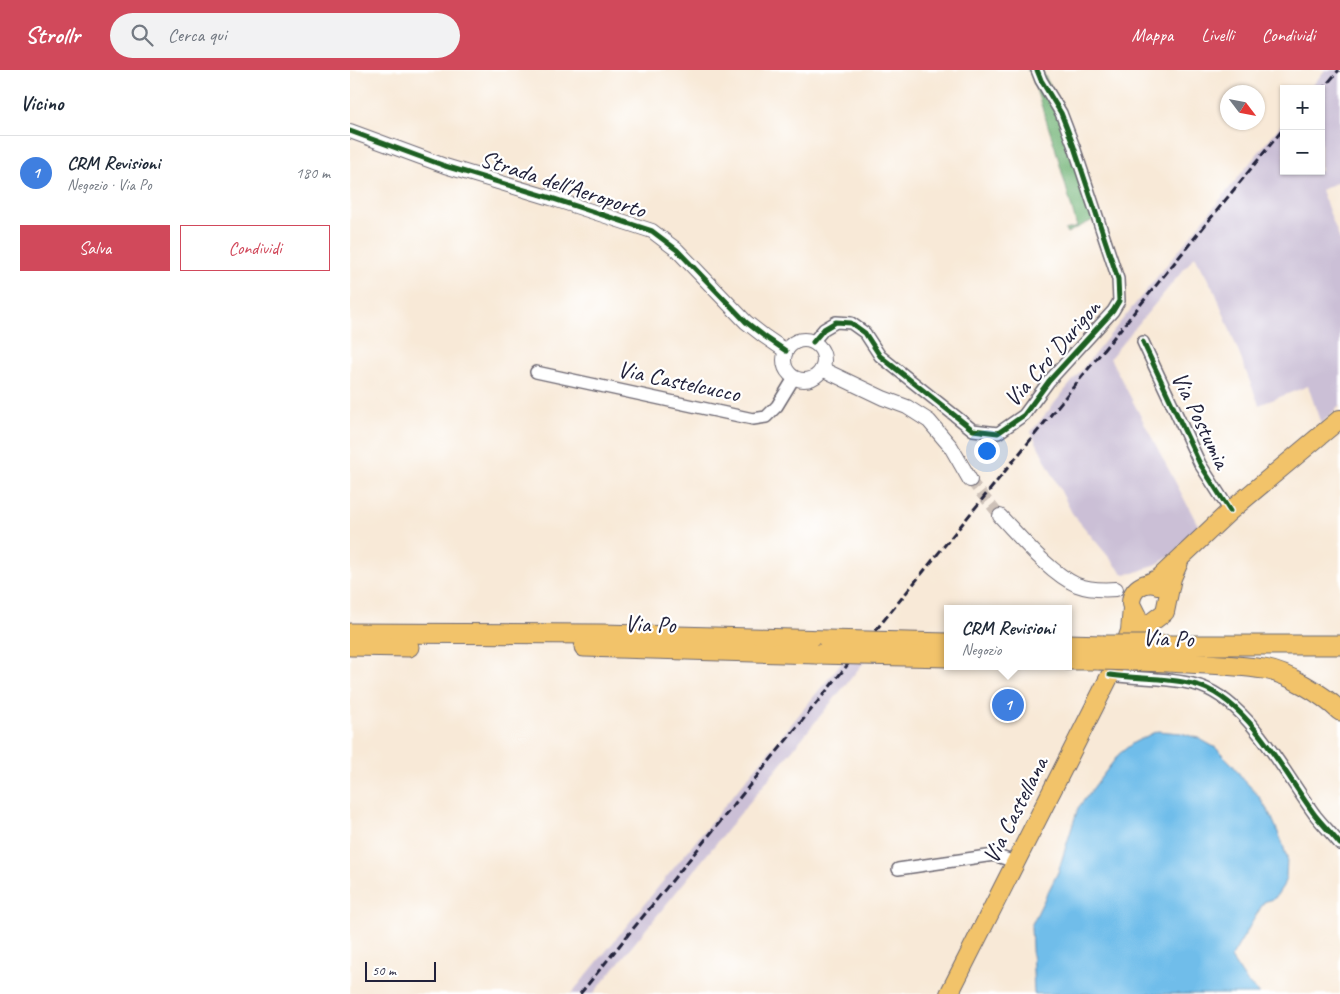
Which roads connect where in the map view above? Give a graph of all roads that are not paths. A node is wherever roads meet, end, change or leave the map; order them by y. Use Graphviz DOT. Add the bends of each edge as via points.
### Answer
graph roads {
  1 [pos="1036,70"];
  2 [pos="350,131"];
  3 [pos="813,342"];
  4 [pos="1143,342"];
  5 [pos="786,351"];
  6 [pos="822,369"];
  7 [pos="536,372"];
  8 [pos="794,378"];
  9 [pos="1340,419"];
  10 [pos="970,480"];
  11 [pos="1230,512"];
  12 [pos="1000,516"];
  13 [pos="1185,552"];
  14 [pos="1144,585"];
  15 [pos="1116,589"];
  16 [pos="1168,601"];
  17 [pos="1131,606"];
  18 [pos="1156,619"];
  19 [pos="350,633"];
  20 [pos="944,643"];
  21 [pos="1340,645"];
  22 [pos="350,646"];
  23 [pos="1072,646"];
  24 [pos="823,647"];
  25 [pos="1124,648"];
  26 [pos="1170,653"];
  27 [pos="944,657"];
  28 [pos="1072,660"];
  29 [pos="1104,660"];
  30 [pos="1340,711"];
  31 [pos="1340,844"];
  32 [pos="1015,862"];
  33 [pos="898,869"];
  34 [pos="949,994"];
  1 -- 3 [label="street, Via Cro' Durigon" via="1053,98 1074,147 1118,279 1120,301 1113,311 1049,380 1024,415 998,433 973,430 880,356 865,333 851,323 836,322 824,329"];
  2 -- 5 [label="street, Strada dell'Aeroporto" via="445,166 652,231 677,250 746,322"];
  3 -- 5 [label="street" via="801,340"];
  3 -- 6 [label="street" via="822,352"];
  4 -- 11 [label="street, Via Postumia" via="1200,464"];
  5 -- 8 [label="street" via="784,363"];
  6 -- 8 [label="street" via="809,379"];
  6 -- 10 [label="street" via="907,407 929,421 951,447"];
  7 -- 8 [label="street, Via Castelcucco" via="753,419 766,417 777,406"];
  9 -- 11 [label="main road, Via Postumia"];
  11 -- 13 [label="main road, Via Postumia"];
  12 -- 15 [label="street" via="1037,554 1071,582 1095,590"];
  13 -- 14 [label="main road, Via Postumia" via="1159,578"];
  13 -- 16 [label="main road" via="1172,578"];
  14 -- 15 [label="street"];
  14 -- 16 [label="main road" via="1159,586"];
  14 -- 17 [label="main road" via="1132,596"];
  15 -- 17 [label="street"];
  16 -- 18 [label="main road" via="1165,612"];
  17 -- 18 [label="main road" via="1139,618"];
  17 -- 25 [label="main road" via="1130,630"];
  18 -- 25 [label="main road"];
  19 -- 24 [label="highway, Via Po" via="604,634"];
  20 -- 24 [label="highway, Via Po, bridge"];
  21 -- 26 [label="highway, Via Po" via="1251,645"];
  22 -- 24 [label="highway, Via Po"];
  23 -- 29 [label="highway, Via Po"];
  24 -- 27 [label="highway, Via Po, bridge"];
  25 -- 29 [label="main road, Via Castellana"];
  26 -- 29 [label="highway, Via Po, bridge"];
  26 -- 30 [label="highway, Via Po" via="1265,669 1300,683 1328,699"];
  28 -- 29 [label="highway, Via Po"];
  29 -- 31 [label="street" via="1195,684 1230,702 1252,726"];
  29 -- 32 [label="main road, Via Castellana"];
  32 -- 33 [label="street" via="994,855"];
  32 -- 34 [label="main road, Via Castellana"];
}
